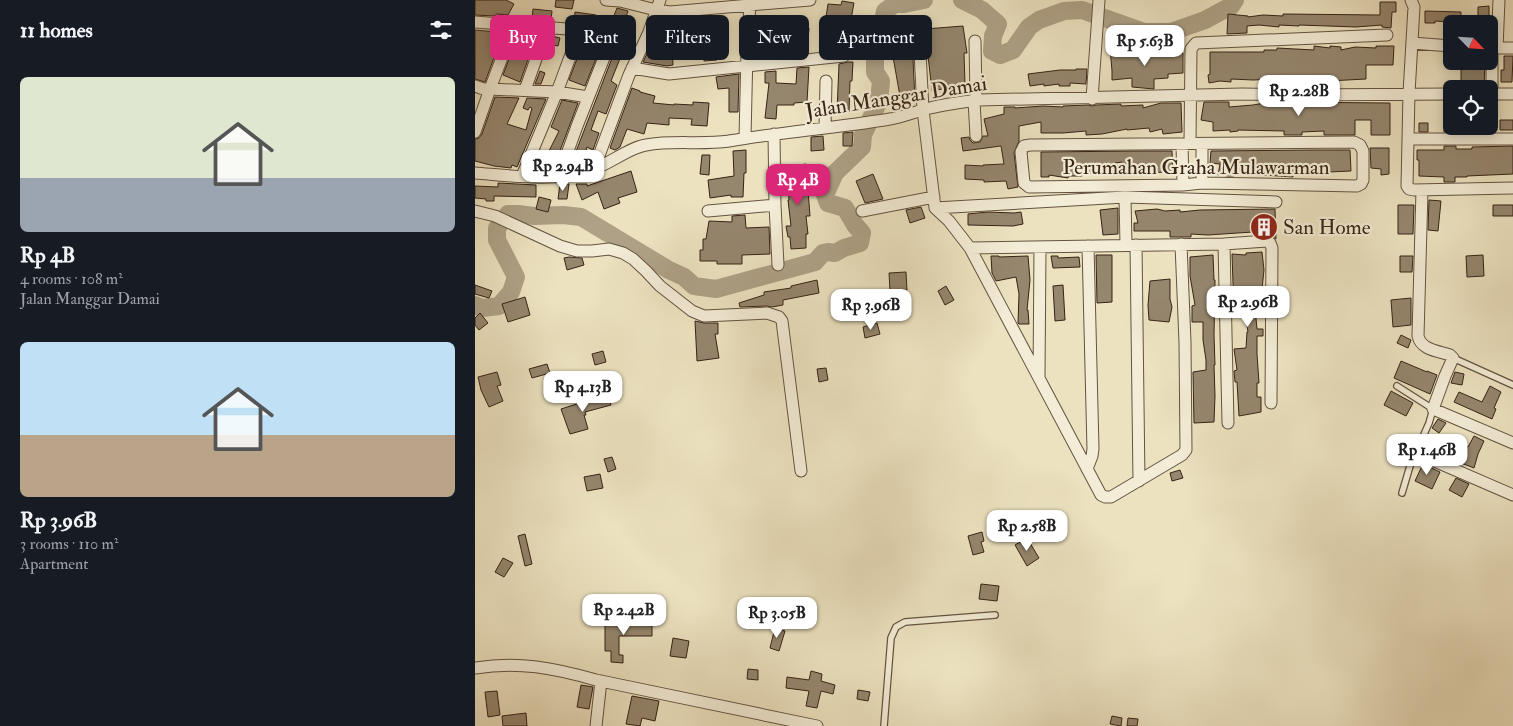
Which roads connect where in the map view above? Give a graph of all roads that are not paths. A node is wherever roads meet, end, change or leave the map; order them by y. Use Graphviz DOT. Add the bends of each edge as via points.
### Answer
graph roads {
  1 [pos="606,0"];
  2 [pos="810,0"];
  3 [pos="1099,0"];
  4 [pos="1411,0"];
  5 [pos="1499,0"];
  6 [pos="621,1"];
  7 [pos="750,2"];
  8 [pos="658,5"];
  9 [pos="1497,15"];
  10 [pos="475,22"];
  11 [pos="490,24"];
  12 [pos="1387,35"];
  13 [pos="975,41"];
  14 [pos="1412,43"];
  15 [pos="1443,45"];
  16 [pos="1498,48"];
  17 [pos="1513,48"];
  18 [pos="819,59"];
  19 [pos="501,60"];
  20 [pos="536,60"];
  21 [pos="569,60"];
  22 [pos="603,60"];
  23 [pos="920,60"];
  24 [pos="747,66"];
  25 [pos="632,68"];
  26 [pos="826,82"];
  27 [pos="475,86"];
  28 [pos="490,89"];
  29 [pos="525,90"];
  30 [pos="557,92"];
  31 [pos="1409,93"];
  32 [pos="1443,94"];
  33 [pos="1498,94"];
  34 [pos="1513,94"];
  35 [pos="1191,96"];
  36 [pos="588,97"];
  37 [pos="1092,99"];
  38 [pos="975,100"];
  39 [pos="923,110"];
  40 [pos="825,127"];
  41 [pos="475,132"];
  42 [pos="773,134"];
  43 [pos="976,136"];
  44 [pos="745,138"];
  45 [pos="1409,138"];
  46 [pos="1513,139"];
  47 [pos="1186,144"];
  48 [pos="1202,144"];
  49 [pos="594,169"];
  50 [pos="475,173"];
  51 [pos="522,176"];
  52 [pos="559,176"];
  53 [pos="1202,183"];
  54 [pos="1183,185"];
  55 [pos="1513,188"];
  56 [pos="1422,190"];
  57 [pos="1125,197"];
  58 [pos="934,202"];
  59 [pos="1276,202"];
  60 [pos="775,206"];
  61 [pos="475,211"];
  62 [pos="708,211"];
  63 [pos="862,211"];
  64 [pos="1181,244"];
  65 [pos="1224,244"];
  66 [pos="1131,245"];
  67 [pos="1088,246"];
  68 [pos="1040,247"];
  69 [pos="970,248"];
  70 [pos="778,265"];
  71 [pos="1453,358"];
  72 [pos="1039,380"];
  73 [pos="1513,385"];
  74 [pos="1397,386"];
  75 [pos="1271,403"];
  76 [pos="1433,409"];
  77 [pos="1228,423"];
  78 [pos="1513,443"];
  79 [pos="1416,453"];
  80 [pos="1087,469"];
  81 [pos="801,471"];
  82 [pos="1139,481"];
  83 [pos="1402,493"];
  84 [pos="1513,496"];
  85 [pos="995,615"];
  86 [pos="475,668"];
  87 [pos="601,681"];
  88 [pos="596,726"];
  89 [pos="817,726"];
  90 [pos="884,726"];
  1 -- 6 [label="street"];
  2 -- 7 [label="street"];
  3 -- 37 [label="street"];
  4 -- 14 [label="street" via="1414,7"];
  5 -- 9 [label="street"];
  6 -- 8 [label="street"];
  7 -- 8 [label="street" via="670,12"];
  7 -- 24 [label="street"];
  8 -- 25 [label="street"];
  10 -- 11 [label="street"];
  12 -- 35 [label="street, Perumahan Graha Mulawarman" via="1196,44 1191,49"];
  13 -- 38 [label="street"];
  14 -- 15 [label="street"];
  14 -- 31 [label="street"];
  16 -- 17 [label="street"];
  18 -- 24 [label="street"];
  19 -- 28 [label="street"];
  20 -- 29 [label="street"];
  21 -- 30 [label="street"];
  22 -- 36 [label="street"];
  23 -- 39 [label="street"];
  24 -- 25 [label="street" via="669,74"];
  24 -- 44 [label="street"];
  25 -- 49 [label="street"];
  26 -- 40 [label="street"];
  27 -- 28 [label="street"];
  28 -- 29 [label="street"];
  28 -- 41 [label="street"];
  29 -- 30 [label="street"];
  30 -- 36 [label="street"];
  30 -- 51 [label="street"];
  31 -- 32 [label="street, Jalan Manggar Damai"];
  31 -- 35 [label="street, Jalan Manggar Damai"];
  31 -- 45 [label="street"];
  33 -- 34 [label="street"];
  35 -- 37 [label="street, Jalan Manggar Damai"];
  35 -- 47 [label="street, Perumahan Graha Mulawarman"];
  36 -- 52 [label="street"];
  37 -- 38 [label="street, Jalan Manggar Damai"];
  38 -- 39 [label="street, Jalan Manggar Damai"];
  38 -- 43 [label="street"];
  39 -- 40 [label="street, Jalan Manggar Damai" via="891,119"];
  39 -- 58 [label="street"];
  40 -- 42 [label="street, Jalan Manggar Damai"];
  42 -- 44 [label="street, Jalan Manggar Damai"];
  42 -- 60 [label="street"];
  44 -- 49 [label="street, Jalan Manggar Damai" via="710,143 645,145"];
  45 -- 46 [label="street"];
  45 -- 56 [label="street" via="1407,186"];
  47 -- 48 [label="street, Perumahan Graha Mulawarman"];
  47 -- 54 [label="street"];
  47 -- 54 [label="street, Perumahan Graha Mulawarman" via="1030,145 1024,146 1021,152 1024,183 1029,187"];
  48 -- 53 [label="street"];
  48 -- 53 [label="street, Perumahan Graha Mulawarman" via="1354,142 1363,151 1363,180 1357,186"];
  49 -- 52 [label="street, Jalan Manggar Damai" via="572,176"];
  50 -- 51 [label="street, Jalan Manggar Damai"];
  51 -- 52 [label="street, Jalan Manggar Damai"];
  53 -- 54 [label="street, Perumahan Graha Mulawarman"];
  55 -- 56 [label="street"];
  56 -- 71 [label="street" via="1418,336 1423,346"];
  57 -- 58 [label="street"];
  57 -- 59 [label="street"];
  57 -- 66 [label="street"];
  58 -- 63 [label="street"];
  58 -- 69 [label="street"];
  60 -- 62 [label="street"];
  60 -- 70 [label="street"];
  61 -- 81 [label="street" via="495,216 560,246 592,251 609,248 623,253 698,314 767,313 779,317"];
  64 -- 65 [label="street"];
  64 -- 66 [label="street"];
  64 -- 82 [label="street" via="1186,450"];
  65 -- 75 [label="street" via="1267,241 1272,248"];
  65 -- 77 [label="street"];
  66 -- 67 [label="street"];
  66 -- 82 [label="street"];
  67 -- 68 [label="street"];
  67 -- 80 [label="street" via="1093,456"];
  68 -- 69 [label="street"];
  68 -- 72 [label="street"];
  69 -- 72 [label="street"];
  71 -- 73 [label="lane"];
  71 -- 76 [label="street"];
  72 -- 80 [label="street"];
  74 -- 76 [label="lane"];
  76 -- 78 [label="street"];
  76 -- 79 [label="lane"];
  79 -- 83 [label="lane"];
  79 -- 84 [label="street"];
  80 -- 82 [label="street" via="1105,497 1111,497"];
  85 -- 90 [label="lane" via="905,622 896,627 891,638"];
  86 -- 87 [label="street" via="526,665"];
  87 -- 88 [label="street"];
  87 -- 89 [label="street"];
}
